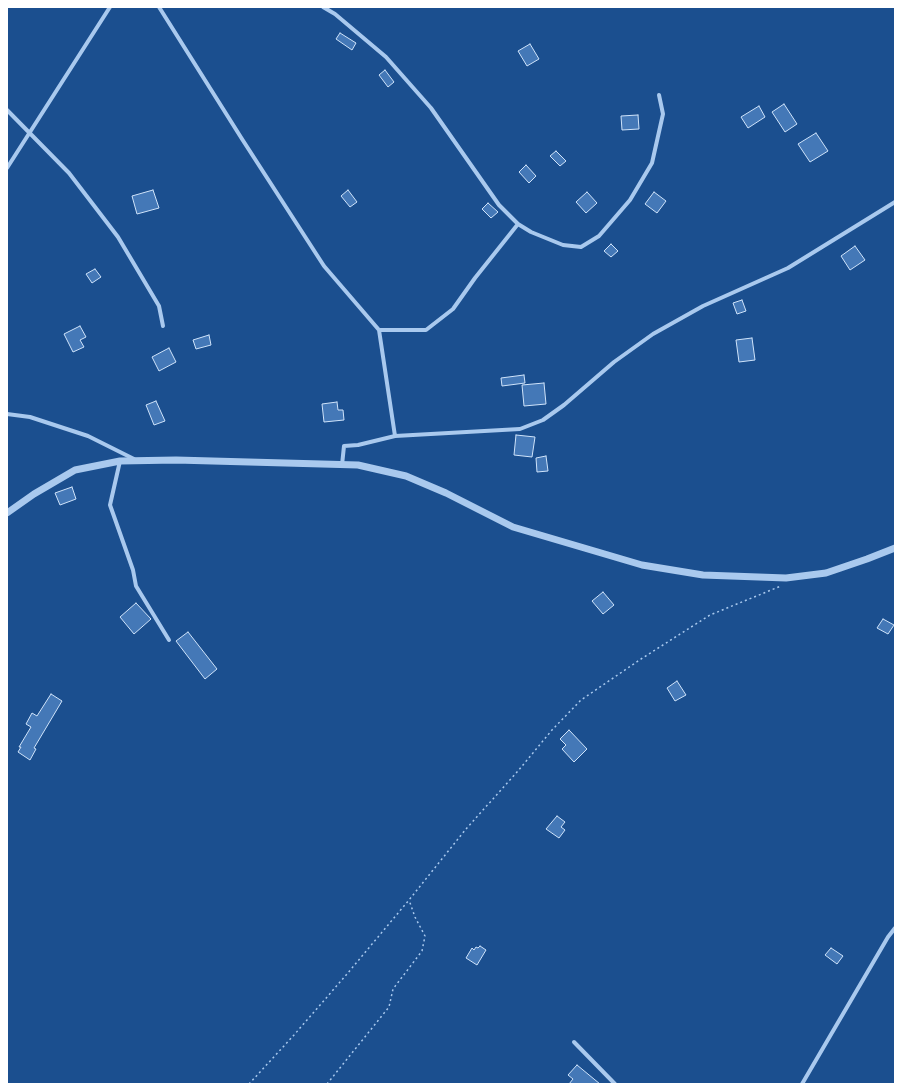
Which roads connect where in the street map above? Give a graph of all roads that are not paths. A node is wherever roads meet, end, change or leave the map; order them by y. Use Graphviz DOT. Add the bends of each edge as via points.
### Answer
graph roads {
  1 [pos="110,7"];
  2 [pos="159,7"];
  3 [pos="323,7"];
  4 [pos="659,95"];
  5 [pos="7,110"];
  6 [pos="29,134"];
  7 [pos="7,168"];
  8 [pos="895,202"];
  9 [pos="518,224"];
  10 [pos="163,326"];
  11 [pos="379,330"];
  12 [pos="7,414"];
  13 [pos="395,436"];
  14 [pos="138,461"];
  15 [pos="120,462"];
  16 [pos="342,465"];
  17 [pos="7,513"];
  18 [pos="895,548"];
  19 [pos="169,640"];
  20 [pos="895,928"];
  21 [pos="574,1042"];
  22 [pos="614,1084"];
  23 [pos="802,1084"];
  1 -- 6 [label="street"];
  2 -- 11 [label="street" via="324,266"];
  3 -- 9 [label="street" via="335,14 386,58 430,108 498,205"];
  4 -- 9 [label="street" via="663,114 652,163 630,200 599,236 581,247 563,245"];
  5 -- 6 [label="street"];
  6 -- 7 [label="street"];
  6 -- 10 [label="street" via="69,173 118,237 159,306"];
  8 -- 13 [label="street" via="788,268 703,306 653,334 543,420 520,429"];
  9 -- 11 [label="street" via="453,309 426,330"];
  11 -- 13 [label="street"];
  12 -- 14 [label="street" via="30,417 88,436"];
  13 -- 16 [label="street" via="344,446"];
  14 -- 15 [label="street"];
  14 -- 16 [label="street"];
  15 -- 17 [label="street" via="75,470"];
  15 -- 19 [label="street" via="110,505 133,570 136,586"];
  16 -- 18 [label="street" via="358,465 406,476 513,527 642,565 703,575 786,578 826,573"];
  20 -- 23 [label="street"];
  21 -- 22 [label="street"];
}
